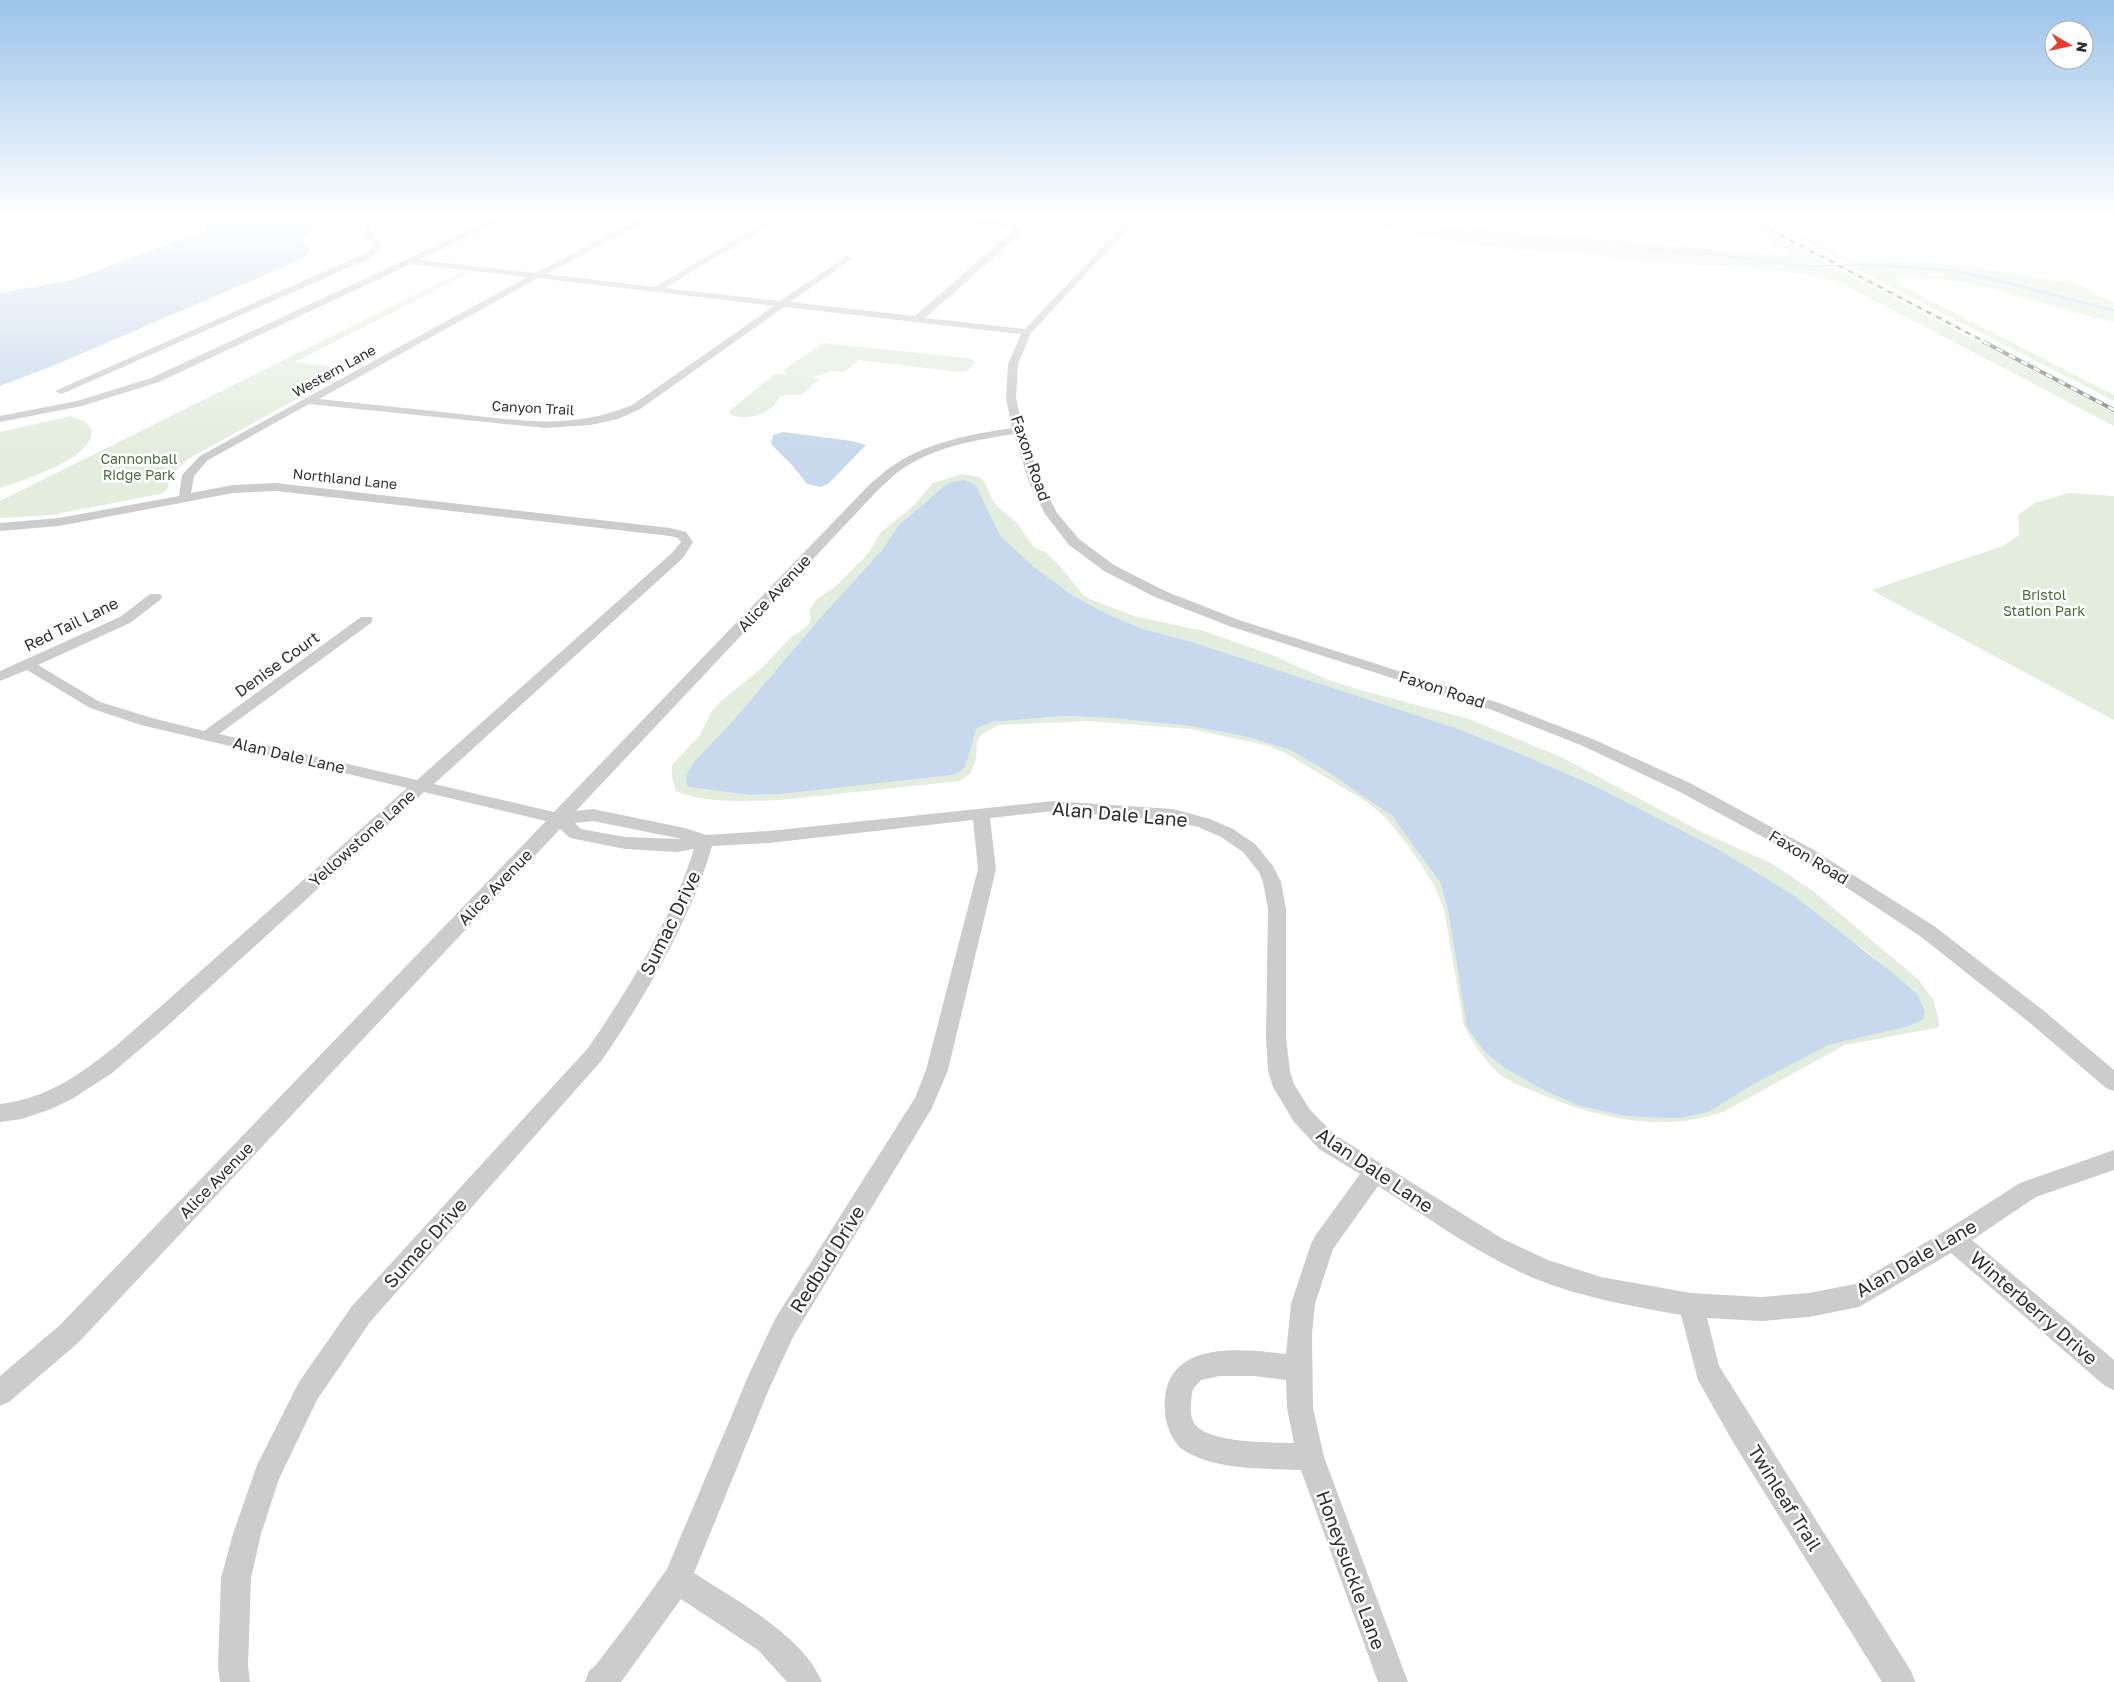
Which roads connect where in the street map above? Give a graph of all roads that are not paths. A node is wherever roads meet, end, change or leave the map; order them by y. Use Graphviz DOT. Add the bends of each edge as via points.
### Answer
graph roads {
  1 [pos="278,295"];
  2 [pos="338,295"];
  3 [pos="500,295"];
  4 [pos="712,295"];
  5 [pos="796,295"];
  6 [pos="945,295"];
  7 [pos="1060,295"];
  8 [pos="784,304"];
  9 [pos="918,319"];
  10 [pos="1027,332"];
  11 [pos="167,344"];
  12 [pos="184,346"];
  13 [pos="200,348"];
  14 [pos="219,351"];
  15 [pos="60,391"];
  16 [pos="306,401"];
  17 [pos="0,420"];
  18 [pos="1018,430"];
  19 [pos="185,497"];
  20 [pos="0,527"];
  21 [pos="685,539"];
  22 [pos="154,597"];
  23 [pos="366,620"];
  24 [pos="28,665"];
  25 [pos="0,677"];
  26 [pos="208,735"];
  27 [pos="420,786"];
  28 [pos="981,813"];
  29 [pos="560,819"];
  30 [pos="705,841"];
  31 [pos="2114,1082"];
  32 [pos="9,1113"];
  33 [pos="2114,1160"];
  34 [pos="1374,1173"];
  35 [pos="1953,1239"];
  36 [pos="1691,1305"];
  37 [pos="1298,1368"];
  38 [pos="2114,1377"];
  39 [pos="0,1394"];
  40 [pos="1310,1457"];
  41 [pos="677,1579"];
  42 [pos="236,1682"];
  43 [pos="600,1682"];
  44 [pos="807,1682"];
  45 [pos="1393,1682"];
  46 [pos="1900,1682"];
  1 -- 11 [label="street"];
  2 -- 14 [label="street"];
  3 -- 16 [label="street, Western Lane"];
  4 -- 8 [label="street"];
  5 -- 8 [label="street, Canyon Trail"];
  6 -- 9 [label="street"];
  7 -- 10 [label="street, Faxon Road"];
  8 -- 9 [label="street"];
  8 -- 16 [label="street, Canyon Trail" via="636,407 617,416 584,424 544,426"];
  9 -- 10 [label="street"];
  10 -- 18 [label="street, Faxon Road" via="1013,364 1011,398"];
  11 -- 12 [label="street"];
  11 -- 15 [label="street"];
  13 -- 14 [label="street"];
  14 -- 17 [label="street" via="119,394"];
  16 -- 19 [label="street, Western Lane" via="204,458 188,475"];
  18 -- 29 [label="street, Alice Avenue" via="972,436 936,448 900,465 874,487"];
  18 -- 31 [label="street, Faxon Road" via="1035,482 1051,514 1074,542 1109,568 1160,594 1234,623 1497,707 1589,743 1686,788 1806,853 1927,931 2037,1016"];
  19 -- 20 [label="street, Northland Lane" via="59,522"];
  19 -- 21 [label="street, Northland Lane" via="233,489 276,487 670,532"];
  21 -- 27 [label="street, Yellowstone Lane" via="687,542 681,552"];
  22 -- 24 [label="street, Red Tail Lane" via="125,620"];
  23 -- 26 [label="street, Denise Court"];
  24 -- 25 [label="street, Red Tail Lane"];
  24 -- 26 [label="street, Alan Dale Lane" via="94,705 147,722"];
  26 -- 27 [label="street, Alan Dale Lane"];
  27 -- 29 [label="street, Alan Dale Lane"];
  27 -- 32 [label="street, Yellowstone Lane" via="120,1053 65,1094 44,1104"];
  28 -- 30 [label="street, Alan Dale Lane"];
  28 -- 34 [label="street, Alan Dale Lane" via="1053,806 1173,815 1204,823 1249,848 1267,870 1275,894 1276,1056 1284,1087 1314,1130"];
  28 -- 41 [label="street, Redbud Drive" via="987,869 944,1045 924,1102 784,1328"];
  29 -- 30 [label="street, Alan Dale Lane" via="576,834 625,843 678,846"];
  29 -- 39 [label="street, Alice Avenue" via="69,1334"];
  30 -- 42 [label="street, Sumac Drive" via="688,889 645,976 595,1054 361,1314 308,1390 267,1474 236,1578 233,1666"];
  33 -- 35 [label="street, Alan Dale Lane" via="2028,1190"];
  34 -- 36 [label="street, Alan Dale Lane" via="1495,1248 1544,1270 1601,1289"];
  34 -- 37 [label="street, Honeysuckle Lane" via="1323,1244 1303,1304"];
  35 -- 36 [label="street, Alan Dale Lane" via="1859,1295 1809,1305 1760,1309"];
  35 -- 38 [label="street, Winterberry Drive"];
  36 -- 46 [label="street, Twinleaf Trail" via="1707,1371"];
  37 -- 40 [label="street, Honeysuckle Lane" via="1300,1408"];
  37 -- 40 [label="street" via="1240,1362 1197,1368 1184,1377 1178,1391 1178,1420 1185,1433 1197,1443 1224,1451"];
  40 -- 45 [label="street, Honeysuckle Lane"];
  41 -- 43 [label="street, Redbud Drive" via="648,1622"];
  41 -- 44 [label="street" via="769,1639"];
}
